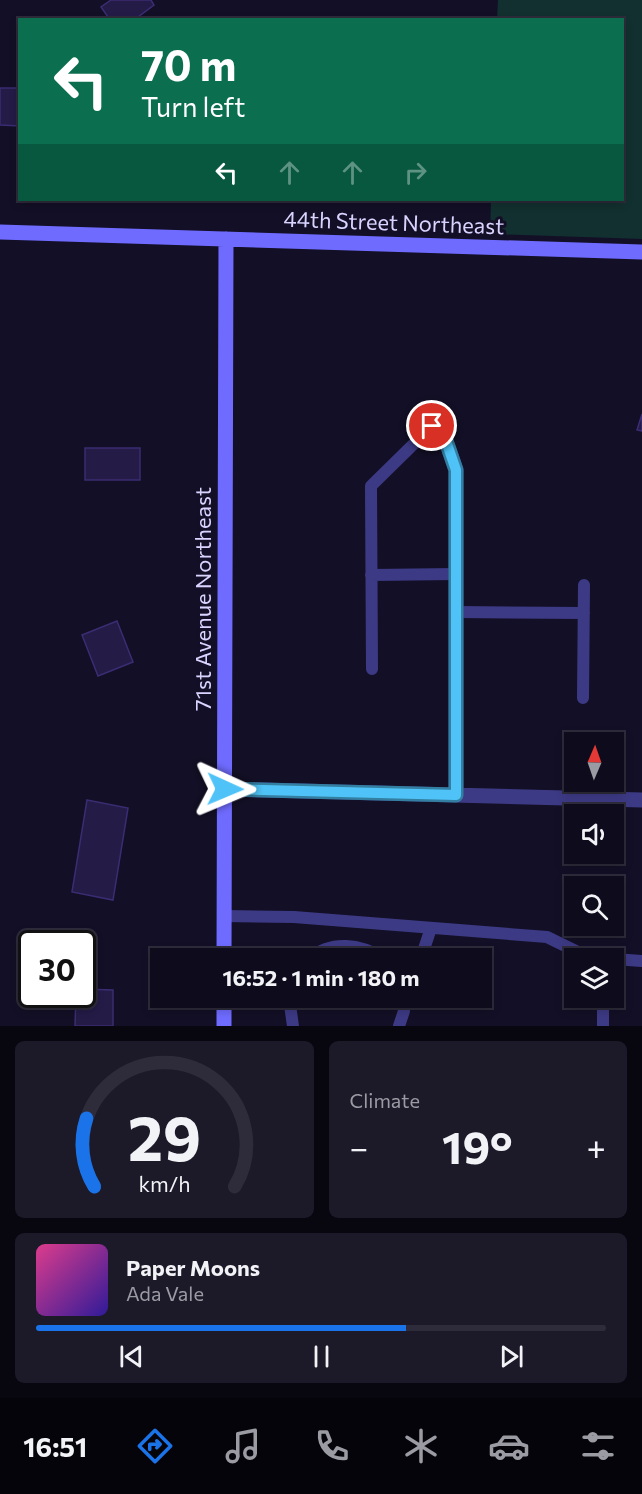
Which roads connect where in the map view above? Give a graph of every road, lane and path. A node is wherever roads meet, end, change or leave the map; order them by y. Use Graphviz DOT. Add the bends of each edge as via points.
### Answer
graph roads {
  1 [pos="0,232"];
  2 [pos="226,239"];
  3 [pos="642,252"];
  4 [pos="432,426"];
  5 [pos="456,574"];
  6 [pos="371,575"];
  7 [pos="584,585"];
  8 [pos="456,612"];
  9 [pos="584,613"];
  10 [pos="372,669"];
  11 [pos="583,698"];
  12 [pos="225,789"];
  13 [pos="456,795"];
  14 [pos="642,800"];
  15 [pos="225,916"];
  16 [pos="431,928"];
  17 [pos="224,948"];
  18 [pos="329,948"];
  19 [pos="362,948"];
  20 [pos="424,948"];
  21 [pos="570,948"];
  22 [pos="624,960"];
  23 [pos="642,961"];
  24 [pos="224,1008"];
  25 [pos="289,1008"];
  26 [pos="404,1008"];
  27 [pos="603,1008"];
  28 [pos="224,1026"];
  29 [pos="293,1026"];
  30 [pos="399,1026"];
  31 [pos="603,1026"];
  1 -- 2 [label="street, 44th Street Northeast"];
  2 -- 3 [label="street, 44th Street Northeast"];
  2 -- 12 [label="street, 71st Avenue Northeast"];
  4 -- 5 [label="street" via="446,441 456,470"];
  4 -- 6 [label="lane" via="371,486"];
  5 -- 6 [label="lane"];
  5 -- 8 [label="street"];
  6 -- 10 [label="lane"];
  7 -- 9 [label="lane"];
  8 -- 9 [label="lane"];
  8 -- 13 [label="street"];
  9 -- 11 [label="lane"];
  12 -- 13 [label="street"];
  12 -- 15 [label="street, 71st Avenue Northeast"];
  13 -- 14 [label="street"];
  15 -- 16 [label="lane" via="294,917"];
  15 -- 17 [label="street, 71st Avenue Northeast"];
  16 -- 20 [label="lane"];
  16 -- 21 [label="lane" via="548,937"];
  18 -- 19 [label="lane"];
  22 -- 23 [label="lane"];
  24 -- 28 [label="street"];
  25 -- 29 [label="lane"];
  26 -- 30 [label="lane"];
  27 -- 31 [label="lane"];
}
